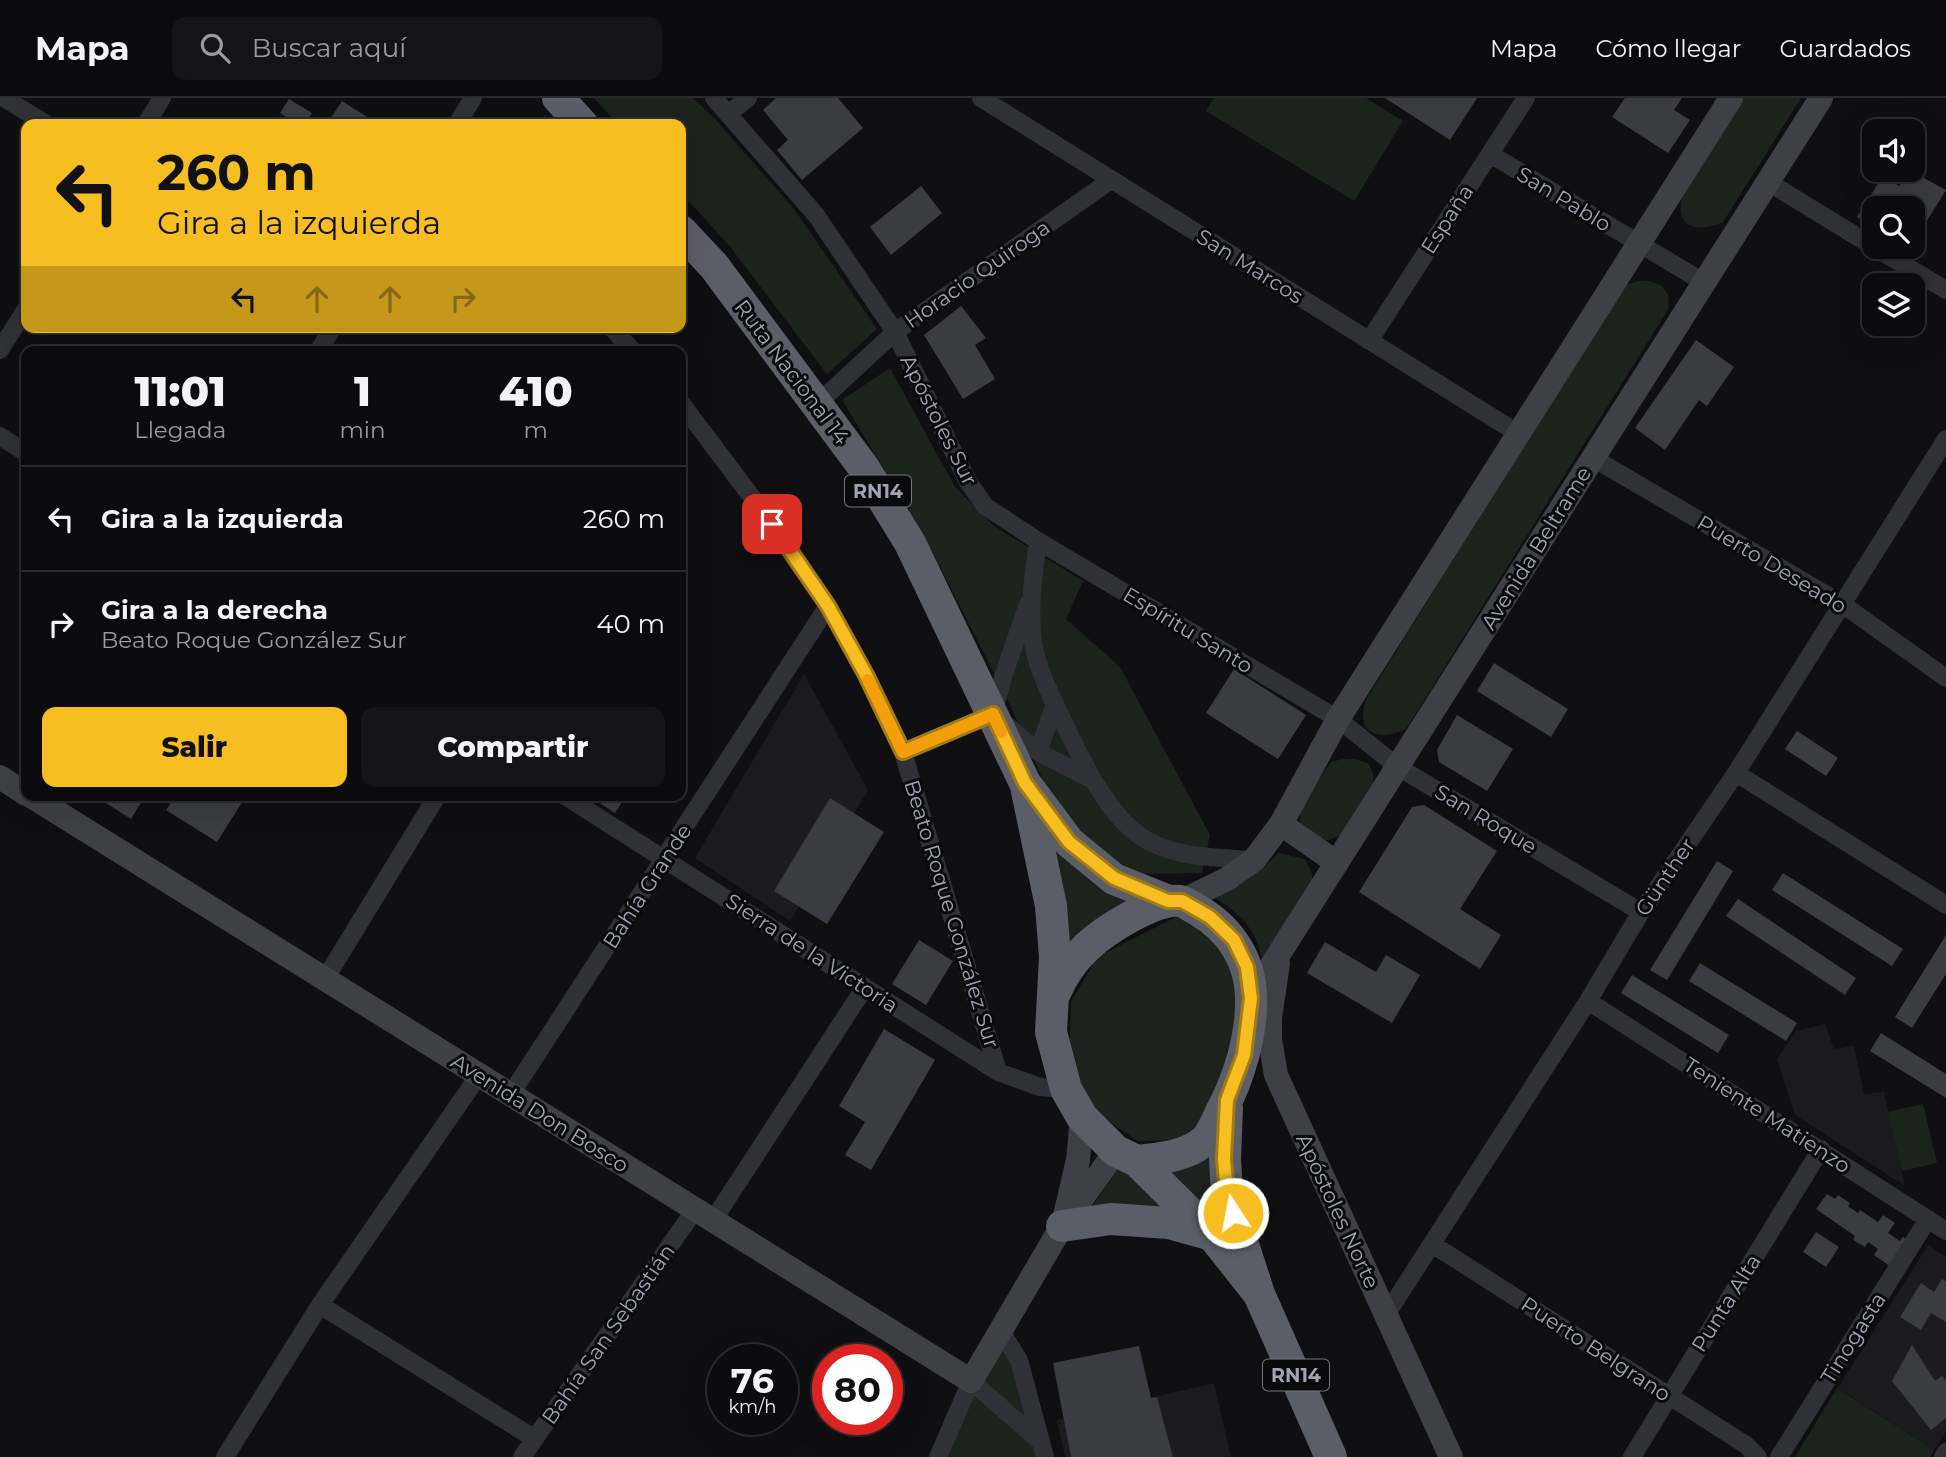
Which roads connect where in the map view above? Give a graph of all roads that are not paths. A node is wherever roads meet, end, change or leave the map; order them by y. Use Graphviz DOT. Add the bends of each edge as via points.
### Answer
graph roads {
  1 [pos="4,98"];
  2 [pos="162,98"];
  3 [pos="473,98"];
  4 [pos="558,98"];
  5 [pos="713,98"];
  6 [pos="748,98"];
  7 [pos="981,98"];
  8 [pos="1526,98"];
  9 [pos="1731,98"];
  10 [pos="1821,98"];
  11 [pos="729,114"];
  12 [pos="38,119"];
  13 [pos="149,119"];
  14 [pos="460,119"];
  15 [pos="577,119"];
  16 [pos="1490,154"];
  17 [pos="1111,180"];
  18 [pos="1768,182"];
  19 [pos="686,236"];
  20 [pos="1862,240"];
  21 [pos="1638,244"];
  22 [pos="1894,259"];
  23 [pos="1705,283"];
  24 [pos="1946,290"];
  25 [pos="21,317"];
  26 [pos="895,332"];
  27 [pos="617,333"];
  28 [pos="1369,341"];
  29 [pos="628,346"];
  30 [pos="0,350"];
  31 [pos="817,404"];
  32 [pos="686,415"];
  33 [pos="1519,434"];
  34 [pos="0,436"];
  35 [pos="1946,439"];
  36 [pos="21,450"];
  37 [pos="1593,458"];
  38 [pos="1038,541"];
  39 [pos="1031,596"];
  40 [pos="1842,604"];
  41 [pos="828,606"];
  42 [pos="1946,678"];
  43 [pos="1055,704"];
  44 [pos="993,714"];
  45 [pos="1338,719"];
  46 [pos="903,752"];
  47 [pos="1038,752"];
  48 [pos="1398,767"];
  49 [pos="1736,773"];
  50 [pos="0,777"];
  51 [pos="1091,779"];
  52 [pos="1025,783"];
  53 [pos="21,789"];
  54 [pos="40,801"];
  55 [pos="433,801"];
  56 [pos="573,801"];
  57 [pos="1281,824"];
  58 [pos="664,859"];
  59 [pos="1254,860"];
  60 [pos="1337,863"];
  61 [pos="1175,901"];
  62 [pos="1946,905"];
  63 [pos="1641,912"];
  64 [pos="1279,955"];
  65 [pos="325,979"];
  66 [pos="864,987"];
  67 [pos="1251,998"];
  68 [pos="1588,1001"];
  69 [pos="1051,1002"];
  70 [pos="998,1072"];
  71 [pos="479,1075"];
  72 [pos="1066,1089"];
  73 [pos="511,1094"];
  74 [pos="1227,1100"];
  75 [pos="1083,1117"];
  76 [pos="1821,1149"];
  77 [pos="1127,1156"];
  78 [pos="703,1217"];
  79 [pos="1928,1219"];
  80 [pos="1062,1226"];
  81 [pos="1946,1231"];
  82 [pos="1213,1236"];
  83 [pos="1432,1244"];
  84 [pos="1259,1294"];
  85 [pos="320,1305"];
  86 [pos="1386,1315"];
  87 [pos="1000,1330"];
  88 [pos="971,1381"];
  89 [pos="1668,1396"];
  90 [pos="536,1439"];
  91 [pos="1043,1449"];
  92 [pos="1946,1452"];
  93 [pos="225,1457"];
  94 [pos="522,1457"];
  95 [pos="938,1457"];
  96 [pos="1331,1457"];
  97 [pos="1451,1457"];
  98 [pos="1632,1457"];
  99 [pos="1758,1457"];
  100 [pos="1779,1457"];
  101 [pos="1943,1457"];
  1 -- 12 [label="street"];
  2 -- 13 [label="street"];
  3 -- 14 [label="street"];
  4 -- 15 [label="highway"];
  5 -- 11 [label="street, Apóstoles Sur"];
  6 -- 11 [label="street"];
  7 -- 17 [label="street, San Marcos"];
  8 -- 16 [label="street, España"];
  9 -- 21 [label="main road"];
  10 -- 18 [label="main road, Avenida Beltrame"];
  11 -- 26 [label="street, Apóstoles Sur" via="816,215"];
  16 -- 21 [label="street, San Pablo"];
  16 -- 28 [label="street, España"];
  17 -- 26 [label="street, Horacio Quiroga"];
  17 -- 28 [label="street, San Marcos"];
  18 -- 20 [label="street"];
  18 -- 23 [label="main road, Avenida Beltrame"];
  19 -- 31 [label="highway, Ruta Nacional 14 / RN14" via="714,266"];
  21 -- 23 [label="street, San Pablo"];
  21 -- 33 [label="main road"];
  22 -- 24 [label="street"];
  23 -- 37 [label="main road, Avenida Beltrame"];
  25 -- 30 [label="street"];
  26 -- 31 [label="street, Horacio Quiroga"];
  26 -- 38 [label="street, Apóstoles Sur" via="968,482 985,506"];
  27 -- 29 [label="street"];
  28 -- 33 [label="street, San Marcos"];
  31 -- 44 [label="highway, Ruta Nacional 14 / RN14" via="910,543"];
  32 -- 41 [label="street, Beato Roque González Sur" via="757,504"];
  33 -- 45 [label="main road"];
  34 -- 36 [label="street"];
  35 -- 40 [label="street, Günther"];
  37 -- 40 [label="street, Puerto Deseado"];
  37 -- 48 [label="main road, Avenida Beltrame"];
  38 -- 39 [label="street"];
  38 -- 45 [label="street, Espíritu Santo"];
  39 -- 43 [label="street" via="1034,647"];
  39 -- 44 [label="street"];
  40 -- 42 [label="street, Puerto Deseado"];
  40 -- 49 [label="street, Günther"];
  41 -- 46 [label="street, Beato Roque González Sur"];
  41 -- 58 [label="street, Bahía Grande"];
  43 -- 47 [label="street"];
  43 -- 51 [label="street"];
  44 -- 46 [label="street"];
  44 -- 47 [label="street"];
  44 -- 52 [label="highway, Ruta Nacional 14 / RN14"];
  45 -- 48 [label="street, San Roque"];
  45 -- 57 [label="main road"];
  46 -- 70 [label="street, Beato Roque González Sur"];
  47 -- 51 [label="street"];
  48 -- 60 [label="main road, Avenida Beltrame"];
  48 -- 63 [label="street, San Roque"];
  49 -- 62 [label="street"];
  49 -- 63 [label="street, Günther"];
  50 -- 53 [label="main road, Avenida Don Bosco"];
  51 -- 59 [label="street" via="1132,831 1154,845 1200,856"];
  52 -- 61 [label="highway, Ruta Nacional 14 / RN14" via="1069,842 1114,878"];
  52 -- 69 [label="highway, Ruta Nacional 14 / RN14" via="1051,906 1055,957"];
  54 -- 65 [label="main road, Avenida Don Bosco"];
  55 -- 65 [label="street"];
  56 -- 58 [label="street, Sierra de la Victoria"];
  57 -- 59 [label="main road"];
  57 -- 60 [label="main road"];
  58 -- 66 [label="street, Sierra de la Victoria"];
  58 -- 73 [label="street, Bahía Grande"];
  59 -- 61 [label="main road" via="1227,879"];
  60 -- 64 [label="main road, Avenida Beltrame"];
  61 -- 67 [label="highway, Ruta Nacional 14 / RN14" via="1210,917 1234,940 1247,967"];
  61 -- 69 [label="highway, Ruta Nacional 14 / RN14" via="1141,911 1081,951 1064,972"];
  63 -- 68 [label="street, Günther"];
  64 -- 67 [label="main road, Avenida Beltrame"];
  64 -- 86 [label="main road, Apóstoles Norte" via="1270,1018 1276,1075"];
  65 -- 71 [label="main road, Avenida Don Bosco"];
  66 -- 70 [label="street, Sierra de la Victoria"];
  66 -- 78 [label="street, Bahía San Sebastián"];
  67 -- 74 [label="highway, Ruta Nacional 14 / RN14" via="1244,1055"];
  68 -- 76 [label="street, Teniente Matienzo"];
  68 -- 83 [label="street, Günther"];
  69 -- 72 [label="highway, Ruta Nacional 14 / RN14" via="1051,1032"];
  70 -- 72 [label="street, Sierra de la Victoria" via="1040,1087"];
  71 -- 73 [label="main road, Avenida Don Bosco"];
  71 -- 85 [label="street"];
  72 -- 75 [label="highway, Ruta Nacional 14 / RN14"];
  73 -- 78 [label="main road, Avenida Don Bosco"];
  74 -- 77 [label="highway, Ruta Nacional 14 / RN14" via="1205,1142 1174,1157"];
  74 -- 84 [label="highway, Ruta Nacional 14 / RN14" via="1227,1194"];
  75 -- 77 [label="highway, Ruta Nacional 14 / RN14"];
  75 -- 80 [label="main road"];
  76 -- 79 [label="street, Teniente Matienzo"];
  76 -- 89 [label="street, Punta Alta"];
  77 -- 80 [label="main road"];
  77 -- 82 [label="highway, Ruta Nacional 14 / RN14"];
  78 -- 88 [label="main road, Avenida Don Bosco"];
  78 -- 90 [label="street, Bahía San Sebastián"];
  79 -- 81 [label="street, Teniente Matienzo"];
  79 -- 100 [label="street, Tinogasta"];
  80 -- 82 [label="highway" via="1111,1219 1169,1223"];
  80 -- 87 [label="main road"];
  82 -- 84 [label="highway, Ruta Nacional 14 / RN14"];
  83 -- 86 [label="street, Günther"];
  83 -- 89 [label="street, Puerto Belgrano"];
  84 -- 96 [label="highway, Ruta Nacional 14 / RN14"];
  85 -- 90 [label="street"];
  85 -- 93 [label="street"];
  86 -- 97 [label="main road, Apóstoles Norte"];
  87 -- 88 [label="main road"];
  87 -- 91 [label="street" via="1019,1360"];
  88 -- 91 [label="street, Avenida Don Bosco"];
  88 -- 95 [label="street"];
  89 -- 98 [label="street, Punta Alta"];
  89 -- 99 [label="street, Puerto Belgrano"];
  90 -- 94 [label="street, Bahía San Sebastián"];
  92 -- 101 [label="street"];
}
